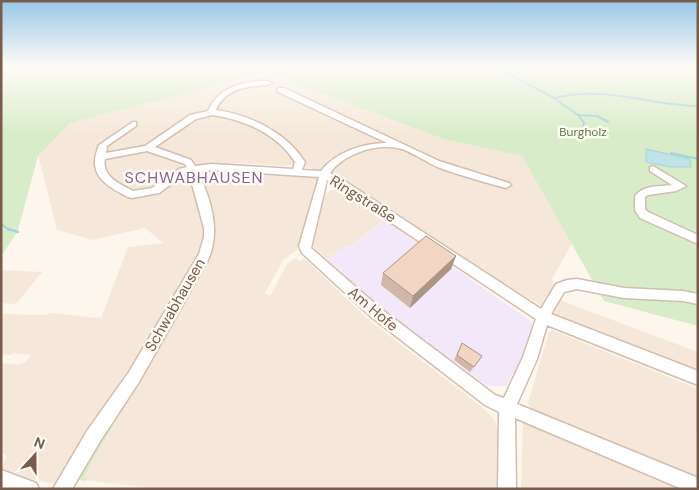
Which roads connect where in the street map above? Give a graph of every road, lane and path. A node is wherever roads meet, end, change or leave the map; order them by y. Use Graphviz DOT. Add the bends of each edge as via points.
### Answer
graph roads {
  1 [pos="234,89"];
  2 [pos="282,90"];
  3 [pos="211,112"];
  4 [pos="133,124"];
  5 [pos="404,147"];
  6 [pos="148,148"];
  7 [pos="102,156"];
  8 [pos="192,168"];
  9 [pos="654,169"];
  10 [pos="297,172"];
  11 [pos="324,174"];
  12 [pos="506,185"];
  13 [pos="698,240"];
  14 [pos="698,299"];
  15 [pos="543,318"];
  16 [pos="698,378"];
  17 [pos="507,408"];
  18 [pos="1,478"];
  19 [pos="698,487"];
  20 [pos="30,489"];
  21 [pos="62,489"];
  22 [pos="507,489"];
  1 -- 3 [label="street" via="216,101"];
  2 -- 5 [label="street"];
  3 -- 6 [label="street" via="193,117"];
  3 -- 10 [label="street" via="234,116 268,131 297,155 300,162"];
  4 -- 7 [label="street" via="103,145"];
  5 -- 11 [label="street" via="364,148 328,167"];
  5 -- 12 [label="street" via="465,175"];
  6 -- 7 [label="street"];
  6 -- 8 [label="street" via="184,160"];
  7 -- 8 [label="street, Ringstraße" via="99,164 107,180 132,195 155,191 182,171"];
  8 -- 10 [label="street, Ringstraße"];
  8 -- 21 [label="street, Schwabhausen" via="208,219 207,251 134,376"];
  9 -- 13 [label="street" via="681,186 668,190 653,188 644,192 640,196 640,210 644,215"];
  10 -- 11 [label="street, Ringstraße"];
  11 -- 15 [label="street, Ringstraße"];
  11 -- 17 [label="street, Am Hofe" via="306,250 375,312 490,400"];
  14 -- 15 [label="street" via="567,285 560,288"];
  15 -- 16 [label="street, Ringstraße"];
  15 -- 17 [label="street" via="530,359"];
  17 -- 19 [label="street"];
  17 -- 22 [label="street"];
  18 -- 20 [label="street"];
}
